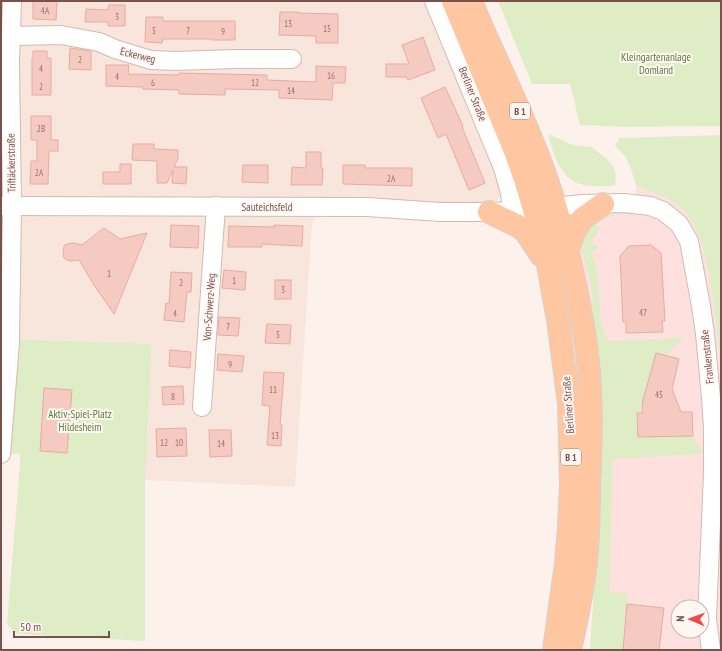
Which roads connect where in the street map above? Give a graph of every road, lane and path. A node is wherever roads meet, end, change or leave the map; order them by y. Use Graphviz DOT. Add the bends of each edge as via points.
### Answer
graph roads {
  1 [pos="12,1"];
  2 [pos="434,1"];
  3 [pos="453,1"];
  4 [pos="471,1"];
  5 [pos="11,36"];
  6 [pos="292,59"];
  7 [pos="6,61"];
  8 [pos="614,203"];
  9 [pos="6,206"];
  10 [pos="216,206"];
  11 [pos="556,207"];
  12 [pos="523,210"];
  13 [pos="490,212"];
  14 [pos="568,252"];
  15 [pos="548,264"];
  16 [pos="5,343"];
  17 [pos="202,407"];
  18 [pos="1,454"];
  19 [pos="585,569"];
  20 [pos="554,650"];
  21 [pos="570,650"];
  22 [pos="581,650"];
  23 [pos="711,650"];
  1 -- 5 [label="street, Triftäckerstraße"];
  2 -- 12 [label="street, Berliner Straße" via="503,168 509,189"];
  3 -- 12 [label="main road, B 1" via="525,179"];
  4 -- 11 [label="main road, B 1" via="533,141"];
  5 -- 6 [label="street, Eckerweg" via="61,35 99,42 151,60"];
  5 -- 7 [label="street, Triftäckerstraße"];
  7 -- 9 [label="street, Triftäckerstraße"];
  8 -- 11 [label="street"];
  8 -- 14 [label="main road" via="582,219 574,232"];
  8 -- 23 [label="street, Frankenstraße" via="650,206 663,211 679,224 689,241 693,258 705,334 712,413 707,619"];
  9 -- 10 [label="street, Sauteichsfeld"];
  9 -- 16 [label="street, Triftäckerstraße"];
  10 -- 13 [label="street, Sauteichsfeld" via="367,207 440,212"];
  10 -- 17 [label="street, Von-Schwerz-Weg"];
  11 -- 12 [label="street"];
  11 -- 14 [label="main road, Berliner Straße / B 1"];
  12 -- 13 [label="street, Sauteichsfeld"];
  12 -- 15 [label="main road, Berliner Straße / B 1" via="544,244"];
  13 -- 15 [label="main road" via="525,231"];
  14 -- 19 [label="main road, Berliner Straße / B 1" via="580,307 589,373 590,462"];
  15 -- 20 [label="main road, Berliner Straße / B 1" via="565,364 571,446 569,526"];
  16 -- 18 [label="street, Triftäckerstraße"];
  19 -- 21 [label="main road, Berliner Straße / B 1"];
  19 -- 22 [label="main road"];
}
